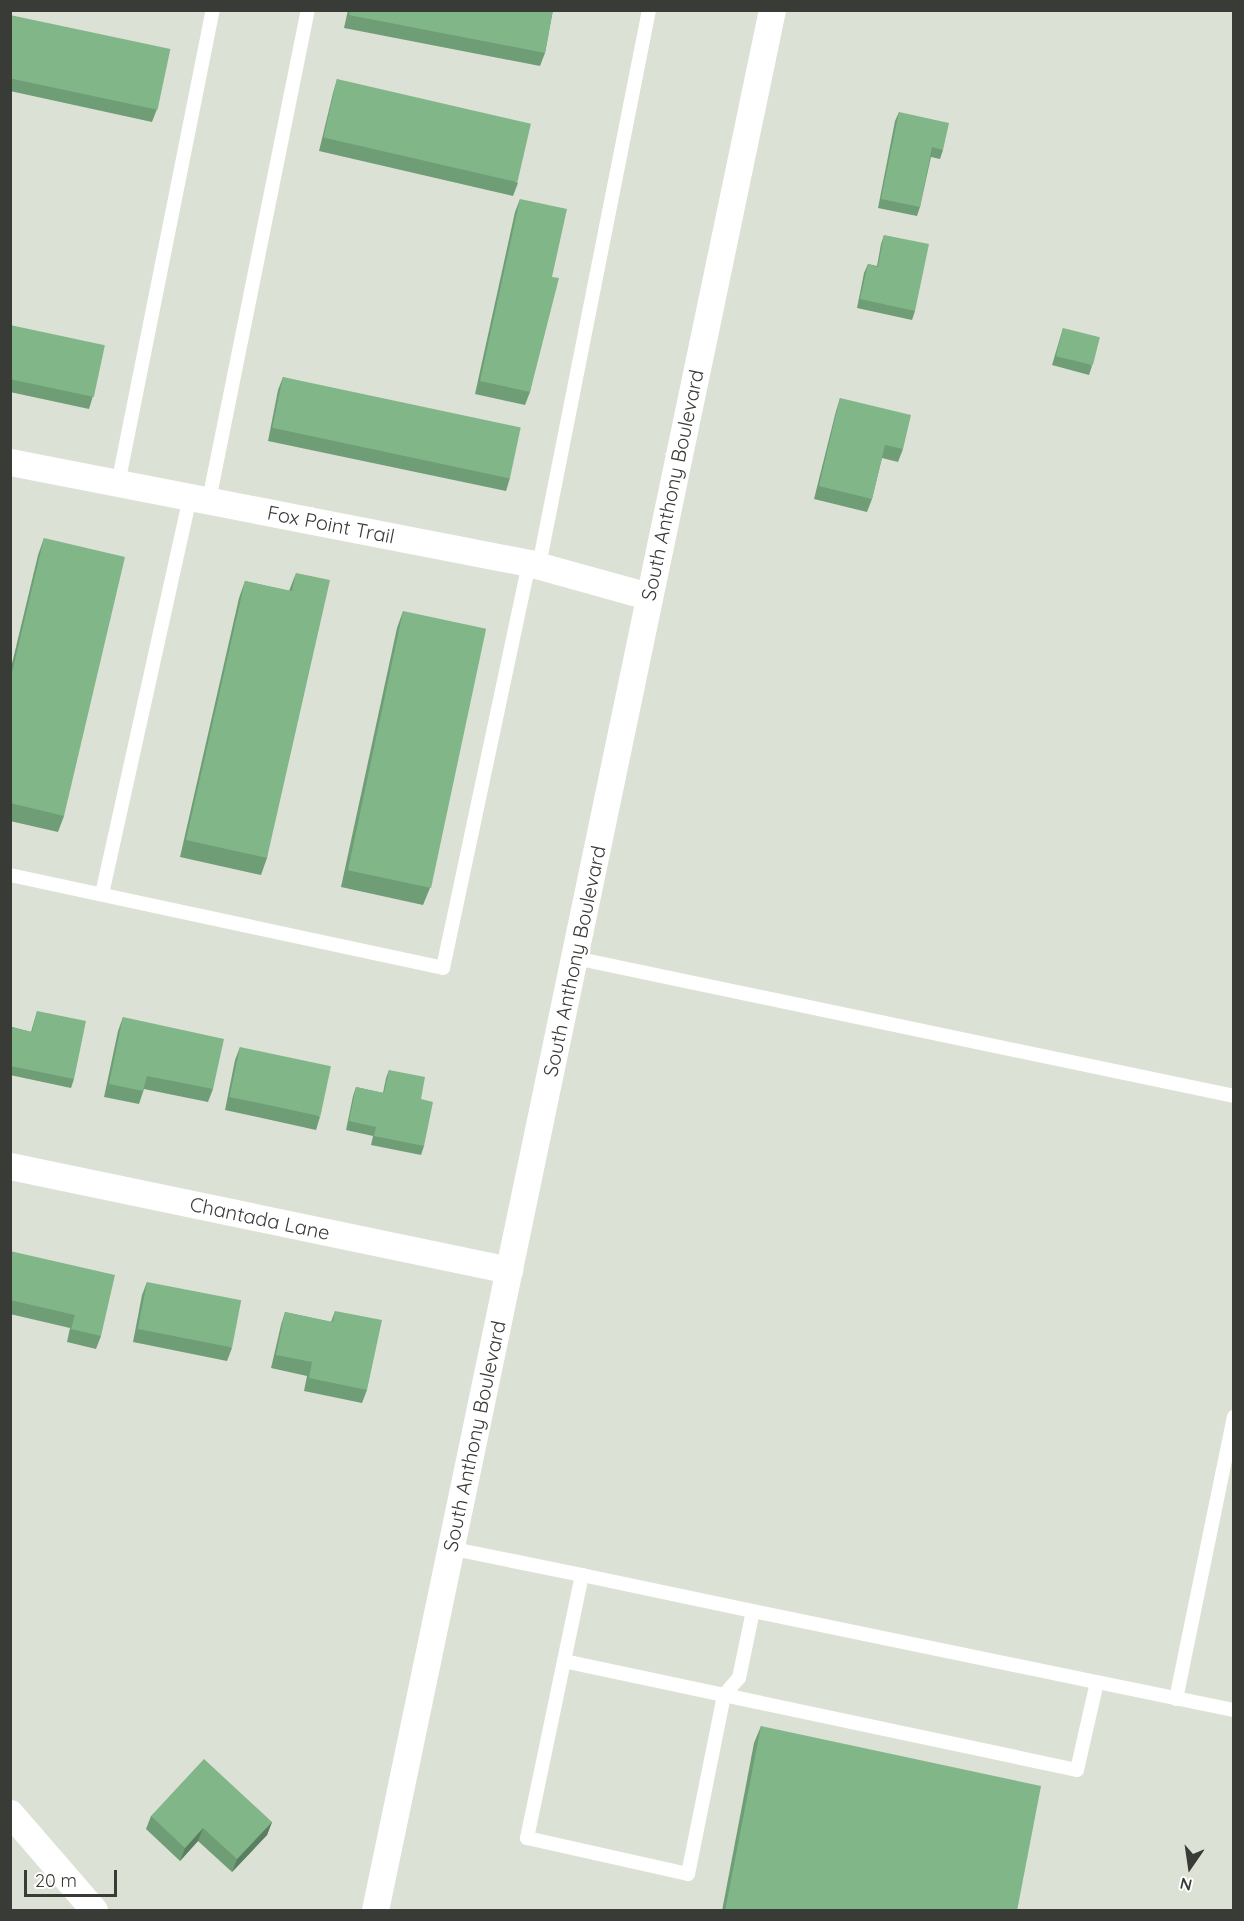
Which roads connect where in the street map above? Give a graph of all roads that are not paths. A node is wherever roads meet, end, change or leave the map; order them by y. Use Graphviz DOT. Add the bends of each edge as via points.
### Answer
graph roads {
  1 [pos="213,10"];
  2 [pos="308,10"];
  3 [pos="649,10"];
  4 [pos="772,10"];
  5 [pos="10,462"];
  6 [pos="118,484"];
  7 [pos="200,498"];
  8 [pos="534,564"];
  9 [pos="648,596"];
  10 [pos="10,875"];
  11 [pos="102,894"];
  12 [pos="575,958"];
  13 [pos="1233,1096"];
  14 [pos="10,1166"];
  15 [pos="509,1270"];
  16 [pos="1233,1417"];
  17 [pos="450,1548"];
  18 [pos="582,1575"];
  19 [pos="753,1611"];
  20 [pos="564,1661"];
  21 [pos="1097,1682"];
  22 [pos="724,1695"];
  23 [pos="1176,1699"];
  24 [pos="1233,1710"];
  25 [pos="10,1813"];
  26 [pos="94,1911"];
  27 [pos="375,1911"];
  1 -- 6 [label="lane"];
  2 -- 7 [label="lane"];
  3 -- 8 [label="lane"];
  4 -- 9 [label="street, South Anthony Boulevard"];
  5 -- 6 [label="street, Fox Point Trail"];
  6 -- 7 [label="street, Fox Point Trail"];
  7 -- 8 [label="street, Fox Point Trail"];
  7 -- 11 [label="lane"];
  8 -- 9 [label="street, Fox Point Trail"];
  8 -- 11 [label="lane" via="444,968"];
  9 -- 12 [label="street, South Anthony Boulevard"];
  10 -- 11 [label="lane"];
  12 -- 13 [label="lane"];
  12 -- 15 [label="street, South Anthony Boulevard"];
  14 -- 15 [label="street, Chantada Lane"];
  15 -- 17 [label="street, South Anthony Boulevard"];
  16 -- 23 [label="lane"];
  17 -- 18 [label="lane"];
  17 -- 27 [label="street, South Anthony Boulevard"];
  18 -- 19 [label="lane"];
  18 -- 20 [label="lane"];
  19 -- 21 [label="lane"];
  19 -- 22 [label="lane" via="739,1678"];
  20 -- 22 [label="lane"];
  20 -- 22 [label="lane" via="526,1838 688,1874"];
  21 -- 22 [label="lane" via="1077,1770"];
  21 -- 23 [label="lane"];
  23 -- 24 [label="lane"];
  25 -- 26 [label="street"];
}
